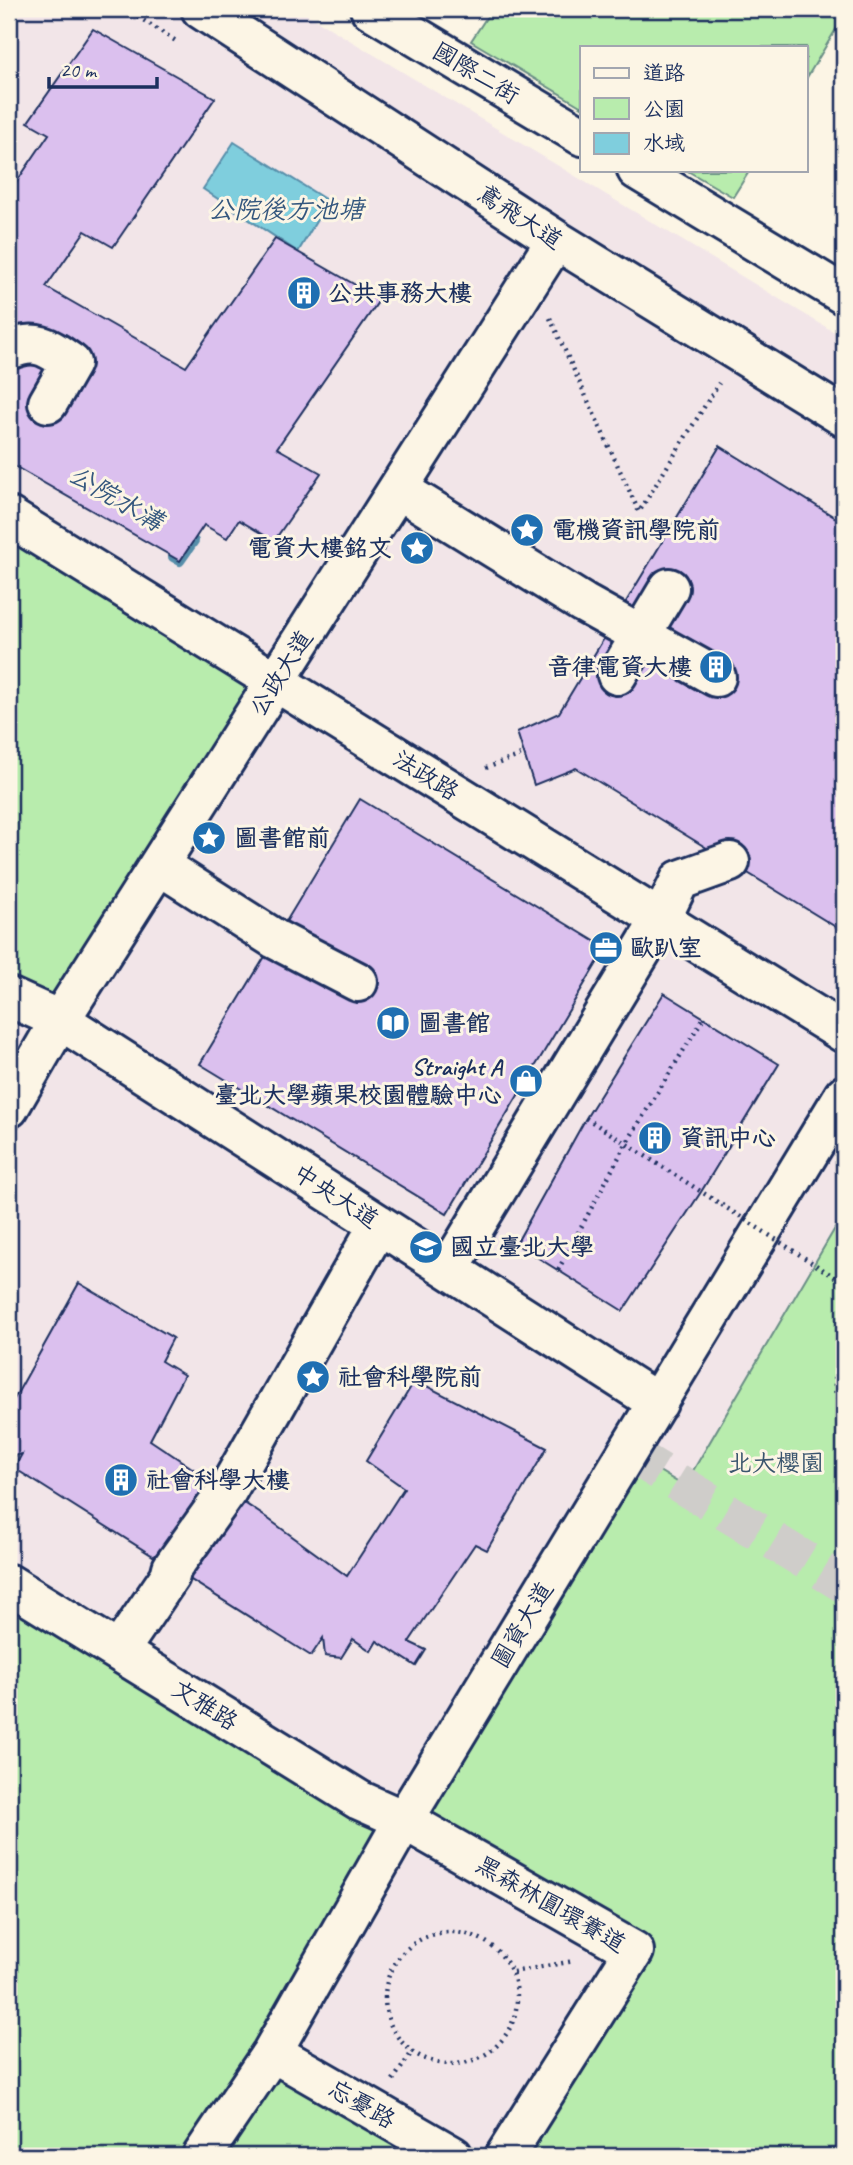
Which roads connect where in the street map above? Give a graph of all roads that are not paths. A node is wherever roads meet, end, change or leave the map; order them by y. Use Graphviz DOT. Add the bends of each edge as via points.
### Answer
graph roads {
  1 [pos="201,9"];
  2 [pos="370,9"];
  3 [pos="580,135"];
  4 [pos="640,172"];
  5 [pos="556,240"];
  6 [pos="844,295"];
  7 [pos="9,350"];
  8 [pos="48,403"];
  9 [pos="844,417"];
  10 [pos="398,489"];
  11 [pos="9,517"];
  12 [pos="669,589"];
  13 [pos="642,636"];
  14 [pos="617,676"];
  15 [pos="716,677"];
  16 [pos="276,682"];
  17 [pos="730,862"];
  18 [pos="159,865"];
  19 [pos="661,919"];
  20 [pos="358,982"];
  21 [pos="9,997"];
  22 [pos="60,1020"];
  23 [pos="844,1033"];
  24 [pos="844,1095"];
  25 [pos="9,1108"];
  26 [pos="379,1224"];
  27 [pos="449,1269"];
  28 [pos="658,1403"];
  29 [pos="9,1584"];
  30 [pos="119,1651"];
  31 [pos="404,1819"];
  32 [pos="272,2052"];
  33 [pos="202,2156"];
  34 [pos="453,2156"];
  35 [pos="505,2156"];
  1 -- 5 [label="street, 鳶飛大道"];
  2 -- 3 [label="street, 國際二街"];
  4 -- 6 [label="street"];
  5 -- 9 [label="street, 鳶飛大道"];
  5 -- 10 [label="street, 公政大道"];
  7 -- 8 [label="street" via="24,343 49,348 71,363"];
  10 -- 13 [label="street"];
  10 -- 16 [label="street, 公政大道"];
  11 -- 16 [label="street, 法政路"];
  12 -- 13 [label="street"];
  13 -- 14 [label="street"];
  13 -- 15 [label="street"];
  16 -- 18 [label="street, 公政大道"];
  16 -- 19 [label="street, 法政路"];
  17 -- 19 [label="street" via="680,880"];
  18 -- 20 [label="street" via="275,939"];
  18 -- 22 [label="street, 公政大道"];
  19 -- 23 [label="street, 法政路"];
  19 -- 27 [label="street"];
  21 -- 22 [label="street, 中央大道"];
  22 -- 25 [label="street, 公政大道"];
  22 -- 26 [label="street, 中央大道"];
  24 -- 28 [label="street, 圖資大道"];
  26 -- 27 [label="street, 中央大道"];
  26 -- 30 [label="street" via="227,1491"];
  27 -- 28 [label="street, 中央大道"];
  28 -- 31 [label="street, 圖資大道"];
  29 -- 30 [label="street, 文雅路"];
  30 -- 31 [label="street, 文雅路" via="359,1800"];
  31 -- 32 [label="street, 圖資大道"];
  31 -- 35 [label="street, 黑森林圓環賽道" via="634,1951"];
  32 -- 33 [label="street, 圖資大道"];
  32 -- 34 [label="street, 忘憂路"];
}
